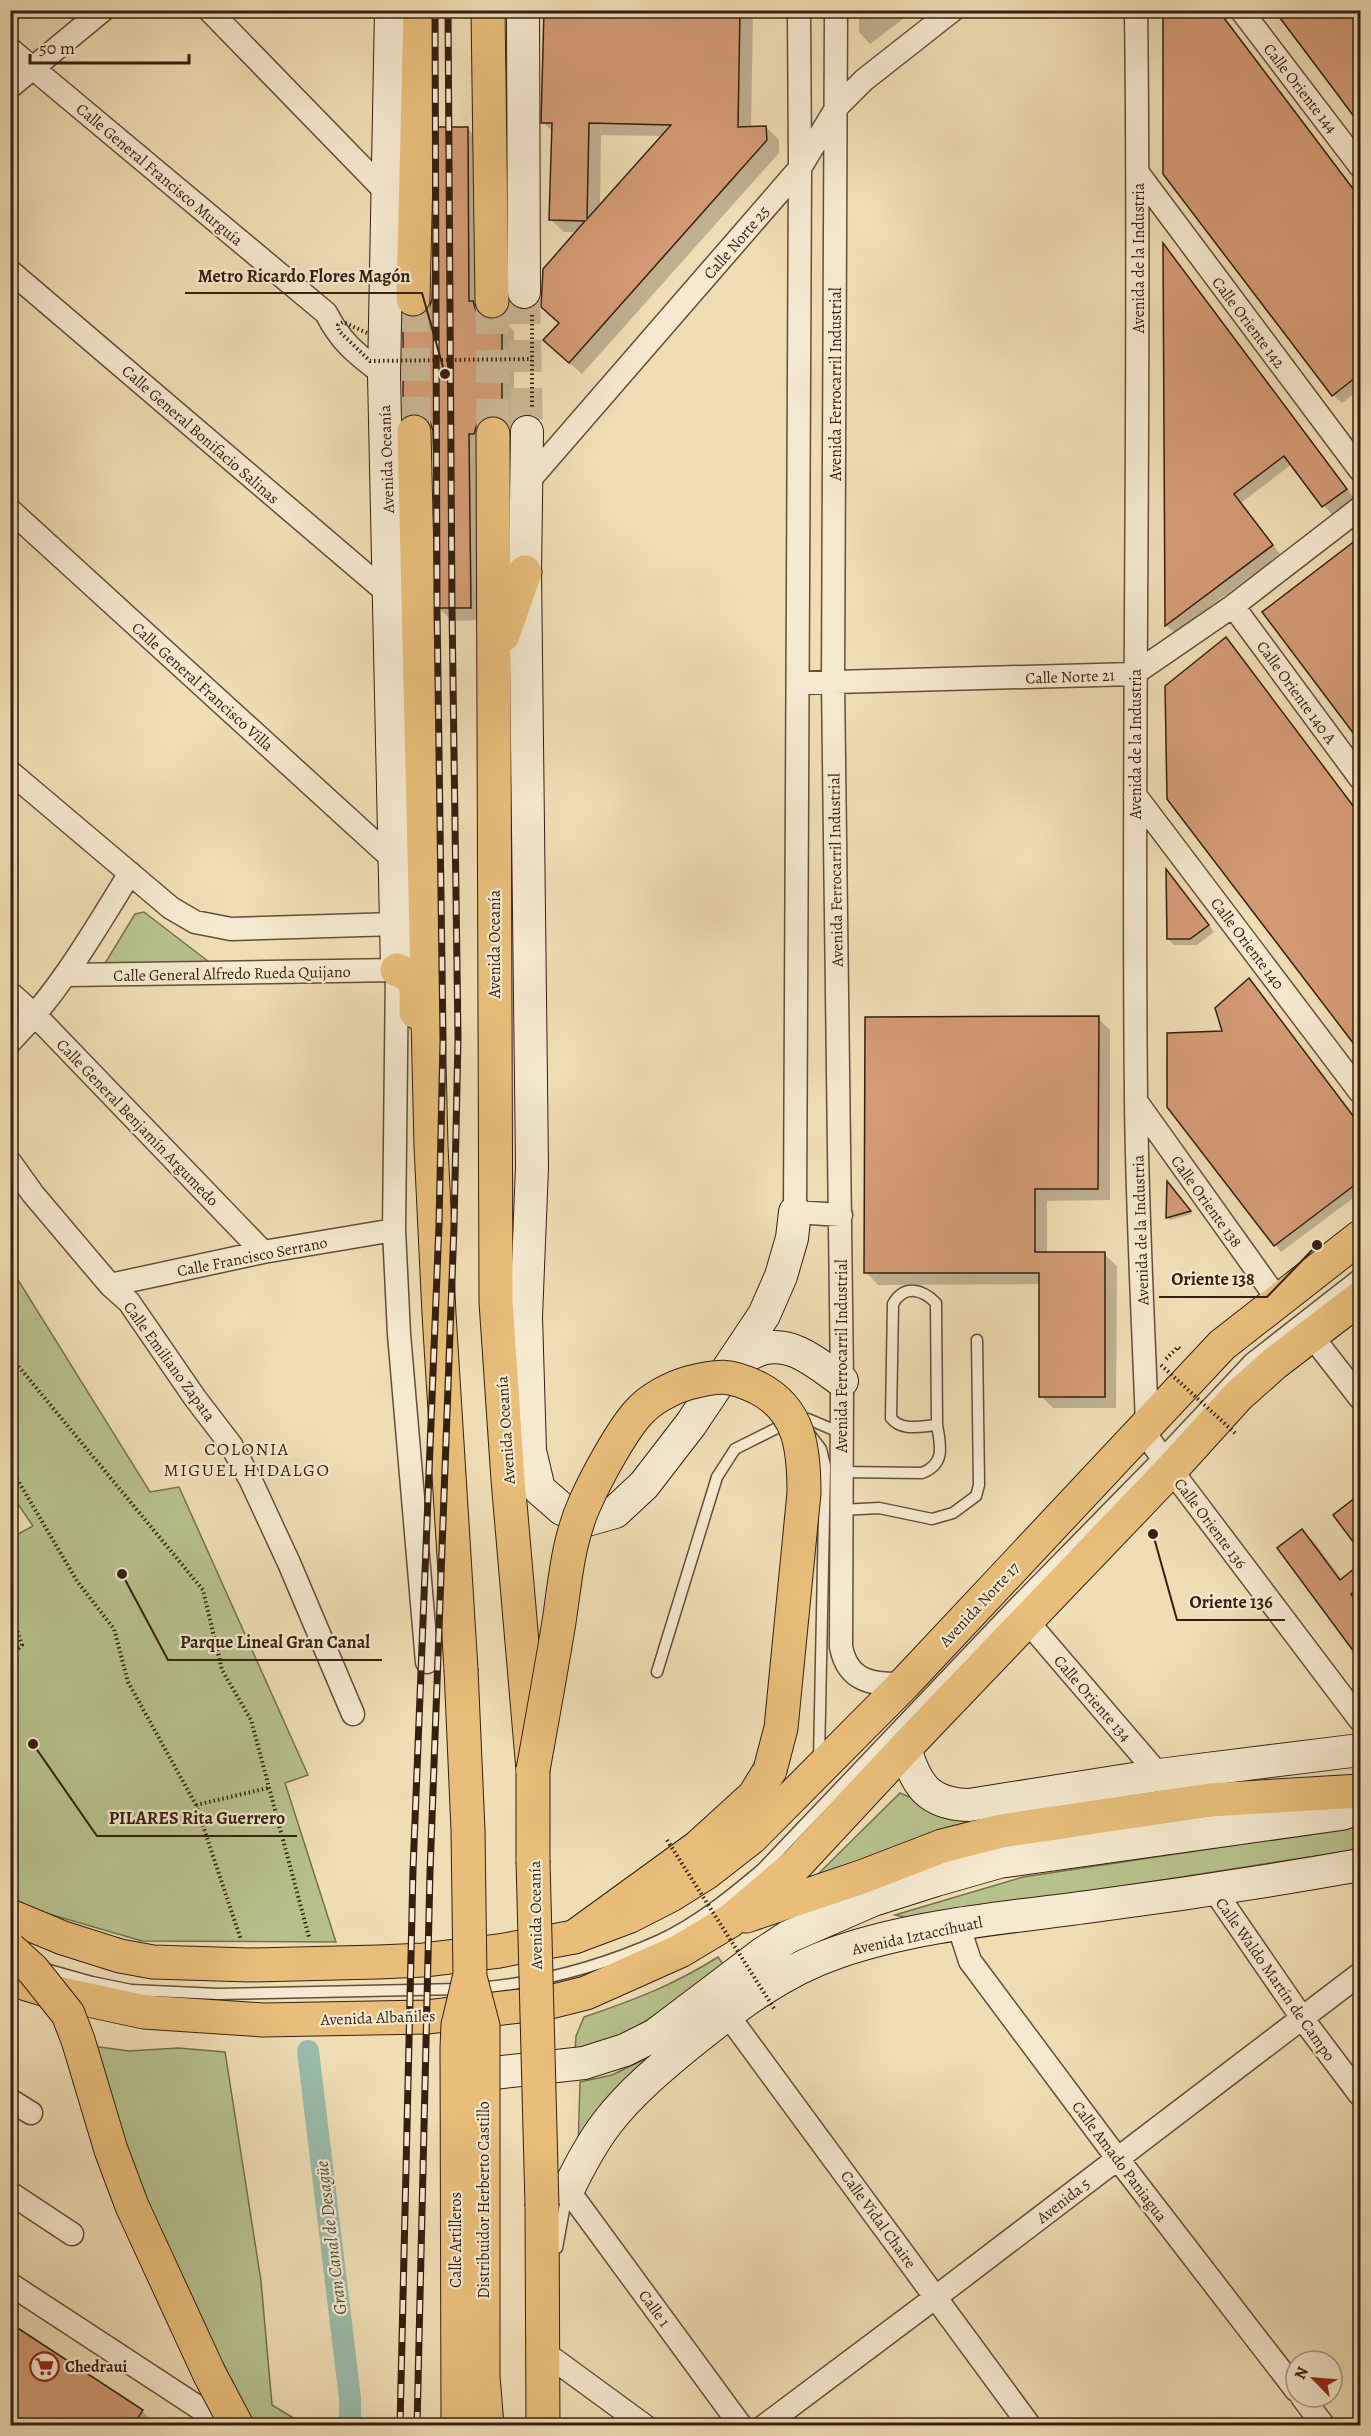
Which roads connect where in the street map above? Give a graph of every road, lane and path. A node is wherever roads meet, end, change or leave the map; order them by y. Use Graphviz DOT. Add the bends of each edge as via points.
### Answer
graph roads {
  1 [pos="103,10"];
  2 [pos="209,10"];
  3 [pos="391,10"];
  4 [pos="420,10"];
  5 [pos="488,10"];
  6 [pos="522,10"];
  7 [pos="799,10"];
  8 [pos="836,10"];
  9 [pos="953,10"];
  10 [pos="1136,10"];
  11 [pos="1241,10"];
  12 [pos="10,49"];
  13 [pos="33,68"];
  14 [pos="10,87"];
  15 [pos="837,107"];
  16 [pos="1360,166"];
  17 [pos="800,168"];
  18 [pos="1138,173"];
  19 [pos="387,193"];
  20 [pos="10,271"];
  21 [pos="413,299"];
  22 [pos="492,301"];
  23 [pos="528,303"];
  24 [pos="367,333"];
  25 [pos="532,359"];
  26 [pos="384,375"];
  27 [pos="529,422"];
  28 [pos="414,432"];
  29 [pos="493,434"];
  30 [pos="1360,470"];
  31 [pos="526,484"];
  32 [pos="1360,508"];
  33 [pos="10,510"];
  34 [pos="525,572"];
  35 [pos="391,596"];
  36 [pos="1233,606"];
  37 [pos="494,659"];
  38 [pos="1134,674"];
  39 [pos="832,682"];
  40 [pos="798,683"];
  41 [pos="10,772"];
  42 [pos="1360,778"];
  43 [pos="1135,795"];
  44 [pos="396,862"];
  45 [pos="130,873"];
  46 [pos="396,924"];
  47 [pos="397,970"];
  48 [pos="67,975"];
  49 [pos="10,993"];
  50 [pos="36,1016"];
  51 [pos="10,1042"];
  52 [pos="1360,1092"];
  53 [pos="1136,1101"];
  54 [pos="431,1146"];
  55 [pos="10,1162"];
  56 [pos="795,1212"];
  57 [pos="841,1215"];
  58 [pos="394,1230"];
  59 [pos="1360,1237"];
  60 [pos="1360,1250"];
  61 [pos="263,1252"];
  62 [pos="1360,1273"];
  63 [pos="110,1285"];
  64 [pos="1360,1298"];
  65 [pos="1278,1300"];
  66 [pos="1311,1335"];
  67 [pos="977,1340"];
  68 [pos="1178,1347"];
  69 [pos="10,1356"];
  70 [pos="732,1364"];
  71 [pos="842,1381"];
  72 [pos="1360,1398"];
  73 [pos="795,1419"];
  74 [pos="937,1425"];
  75 [pos="841,1433"];
  76 [pos="1235,1433"];
  77 [pos="1157,1447"];
  78 [pos="10,1467"];
  79 [pos="841,1472"];
  80 [pos="841,1510"];
  81 [pos="10,1610"];
  82 [pos="1027,1621"];
  83 [pos="10,1657"];
  84 [pos="427,1662"];
  85 [pos="657,1672"];
  86 [pos="904,1684"];
  87 [pos="353,1714"];
  88 [pos="1360,1719"];
  89 [pos="905,1748"];
  90 [pos="1360,1750"];
  91 [pos="533,1770"];
  92 [pos="1159,1775"];
  93 [pos="268,1788"];
  94 [pos="810,1791"];
  95 [pos="1360,1791"];
  96 [pos="196,1804"];
  97 [pos="1360,1808"];
  98 [pos="667,1840"];
  99 [pos="1360,1865"];
  100 [pos="1214,1890"];
  101 [pos="668,1910"];
  102 [pos="10,1916"];
  103 [pos="730,1921"];
  104 [pos="958,1924"];
  105 [pos="635,1926"];
  106 [pos="10,1929"];
  107 [pos="614,1935"];
  108 [pos="561,1946"];
  109 [pos="10,1949"];
  110 [pos="66,1951"];
  111 [pos="10,1959"];
  112 [pos="527,1959"];
  113 [pos="316,1963"];
  114 [pos="249,1965"];
  115 [pos="471,1970"];
  116 [pos="1360,1974"];
  117 [pos="10,1979"];
  118 [pos="383,1991"];
  119 [pos="216,2006"];
  120 [pos="776,2010"];
  121 [pos="727,2014"];
  122 [pos="1302,2018"];
  123 [pos="510,2070"];
  124 [pos="1360,2095"];
  125 [pos="10,2100"];
  126 [pos="31,2114"];
  127 [pos="472,2122"];
  128 [pos="1117,2158"];
  129 [pos="568,2190"];
  130 [pos="10,2193"];
  131 [pos="72,2234"];
  132 [pos="556,2260"];
  133 [pos="554,2280"];
  134 [pos="10,2284"];
  135 [pos="936,2297"];
  136 [pos="469,2326"];
  137 [pos="552,2358"];
  138 [pos="1284,2374"];
  139 [pos="1311,2409"];
  140 [pos="220,2426"];
  141 [pos="237,2426"];
  142 [pos="450,2426"];
  143 [pos="458,2426"];
  144 [pos="470,2426"];
  145 [pos="487,2426"];
  146 [pos="543,2426"];
  147 [pos="554,2426"];
  148 [pos="645,2426"];
  149 [pos="741,2426"];
  150 [pos="764,2426"];
  151 [pos="1030,2426"];
  152 [pos="1324,2426"];
  1 -- 13 [label="street"];
  2 -- 19 [label="street"];
  3 -- 19 [label="main road, Avenida Oceanía"];
  4 -- 21 [label="main road"];
  5 -- 22 [label="main road"];
  6 -- 23 [label="main road"];
  7 -- 17 [label="street"];
  8 -- 15 [label="street, Avenida Ferrocarril Industrial"];
  9 -- 15 [label="street, Calle Norte 25" via="864,80"];
  10 -- 18 [label="street, Avenida de la Industria"];
  11 -- 16 [label="street, Calle Oriente 144"];
  12 -- 13 [label="street, Calle General Francisco Murguía"];
  13 -- 14 [label="street"];
  13 -- 26 [label="street, Calle General Francisco Murguía" via="326,313 337,334"];
  15 -- 17 [label="street, Calle Norte 25"];
  15 -- 39 [label="street, Avenida Ferrocarril Industrial"];
  17 -- 31 [label="street, Calle Norte 25"];
  17 -- 40 [label="street"];
  18 -- 30 [label="street, Calle Oriente 142"];
  18 -- 38 [label="street, Avenida de la Industria"];
  19 -- 26 [label="main road, Avenida Oceanía"];
  20 -- 35 [label="street, Calle General Bonifacio Salinas"];
  23 -- 25 [label="path"];
  24 -- 25 [label="path, bridge" via="343,322 338,325 339,331 370,361"];
  25 -- 27 [label="path"];
  26 -- 35 [label="main road, Avenida Oceanía"];
  27 -- 31 [label="main road"];
  28 -- 54 [label="main road, Avenida Oceanía"];
  29 -- 37 [label="main road, Avenida Oceanía"];
  31 -- 34 [label="main road"];
  32 -- 36 [label="street, Calle Norte 21"];
  33 -- 44 [label="street, Calle General Francisco Villa"];
  34 -- 37 [label="main road"];
  34 -- 70 [label="main road" via="532,1155 526,1317 530,1451 539,1489 562,1509 587,1520 615,1512 644,1485"];
  35 -- 44 [label="main road, Avenida Oceanía"];
  36 -- 38 [label="street, Calle Norte 21"];
  36 -- 42 [label="street, Calle Oriente 140 A"];
  37 -- 91 [label="main road, Avenida Oceanía, bridge" via="496,1302"];
  38 -- 39 [label="street, Calle Norte 21"];
  38 -- 43 [label="street, Avenida de la Industria"];
  39 -- 40 [label="street, Calle Norte 21"];
  39 -- 57 [label="street, Avenida Ferrocarril Industrial"];
  40 -- 56 [label="street"];
  41 -- 45 [label="street"];
  43 -- 52 [label="street, Calle Oriente 140"];
  43 -- 53 [label="street, Avenida de la Industria"];
  44 -- 46 [label="main road, Avenida Oceanía"];
  45 -- 46 [label="street" via="171,908 195,922 231,930"];
  45 -- 48 [label="street"];
  46 -- 47 [label="main road, Avenida Oceanía"];
  47 -- 48 [label="street, Calle General Alfredo Rueda Quijano"];
  47 -- 54 [label="main road" via="414,980 420,1085"];
  47 -- 58 [label="street, Avenida Oceanía"];
  48 -- 50 [label="street"];
  49 -- 50 [label="street, Calle General Benjamín Argumedo"];
  50 -- 51 [label="street"];
  50 -- 61 [label="street, Calle General Benjamín Argumedo"];
  53 -- 65 [label="street, Calle Oriente 138"];
  53 -- 77 [label="street, Avenida de la Industria"];
  54 -- 115 [label="main road, Avenida Oceanía, bridge" via="461,1669"];
  55 -- 63 [label="street, Calle Emiliano Zapata"];
  56 -- 57 [label="street"];
  56 -- 70 [label="main road" via="781,1276 764,1315"];
  57 -- 71 [label="street, Avenida Ferrocarril Industrial"];
  58 -- 61 [label="street, Calle Francisco Serrano"];
  58 -- 84 [label="street, Avenida Oceanía"];
  59 -- 65 [label="main road, Avenida Norte 17"];
  60 -- 77 [label="lane" via="1234,1349"];
  61 -- 63 [label="street, Calle Francisco Serrano"];
  62 -- 77 [label="lane" via="1250,1359"];
  63 -- 87 [label="street, Calle Emiliano Zapata" via="129,1302 231,1445 289,1563"];
  64 -- 66 [label="main road, Avenida Norte 17"];
  65 -- 77 [label="main road, Avenida Norte 17" via="1222,1345"];
  66 -- 72 [label="street"];
  66 -- 77 [label="main road, Avenida Norte 17" via="1238,1396"];
  67 -- 80 [label="lane" via="976,1496 953,1513 932,1519 879,1508"];
  68 -- 76 [label="path, bridge" via="1161,1365"];
  69 -- 93 [label="path" via="204,1590 222,1671 251,1720"];
  70 -- 71 [label="main road" via="762,1348 787,1348 809,1357"];
  71 -- 75 [label="street, Avenida Ferrocarril Industrial"];
  73 -- 75 [label="lane" via="808,1419"];
  73 -- 85 [label="lane" via="735,1449 717,1477"];
  73 -- 94 [label="lane" via="815,1440 825,1466"];
  74 -- 74 [label="lane" via="936,1303 918,1290 906,1291 893,1304 891,1418 903,1427"];
  74 -- 79 [label="lane" via="939,1461 932,1469 922,1473"];
  75 -- 79 [label="street, Avenida Ferrocarril Industrial"];
  77 -- 82 [label="main road, Avenida Norte 17"];
  77 -- 86 [label="main road, Avenida Norte 17"];
  77 -- 88 [label="street, Calle Oriente 136"];
  77 -- 94 [label="lane"];
  77 -- 118 [label="lane" via="762,1869 701,1916 660,1940 564,1974 513,1985"];
  78 -- 96 [label="path" via="77,1581 114,1629 128,1682"];
  79 -- 80 [label="street, Avenida Ferrocarril Industrial"];
  80 -- 86 [label="street, Avenida Ferrocarril Industrial" via="843,1656 862,1679"];
  81 -- 83 [label="path" via="22,1645"];
  82 -- 89 [label="main road, Avenida Norte 17"];
  82 -- 92 [label="street, Calle Oriente 134"];
  86 -- 94 [label="main road, Avenida Norte 17"];
  89 -- 92 [label="main road" via="919,1784 933,1797 956,1805"];
  89 -- 103 [label="main road, Avenida Norte 17" via="797,1864"];
  90 -- 92 [label="main road"];
  91 -- 108 [label="main road, bridge" via="565,1571 584,1503 612,1452 639,1412 680,1385 734,1377 761,1390 783,1408 800,1437 804,1461 781,1728 770,1770 754,1796 699,1847"];
  91 -- 146 [label="main road, Avenida Oceanía, bridge"];
  93 -- 96 [label="path"];
  93 -- 113 [label="path"];
  94 -- 101 [label="lane" via="751,1851"];
  94 -- 108 [label="main road, Avenida Norte 17" via="671,1895"];
  95 -- 103 [label="main road" via="1210,1800 1001,1831 942,1846"];
  96 -- 114 [label="path"];
  97 -- 123 [label="main road" via="1341,1815 999,1862 936,1880 873,1900 788,1937 654,2035 625,2050 584,2063"];
  98 -- 120 [label="path, bridge"];
  99 -- 100 [label="main road, Avenida Iztaccíhuatl"];
  100 -- 104 [label="main road, Avenida Iztaccíhuatl"];
  100 -- 122 [label="street, Calle Waldo Martín de Campo"];
  102 -- 114 [label="main road, Avenida Albañiles" via="120,1956 153,1962"];
  103 -- 118 [label="main road, Avenida Albañiles" via="681,1951 586,1994 546,2003 426,2017"];
  104 -- 121 [label="main road, Avenida Iztaccíhuatl" via="838,1952 797,1969"];
  104 -- 128 [label="street, Calle Amado Paniagua" via="970,1961"];
  105 -- 107 [label="lane"];
  106 -- 110 [label="lane"];
  108 -- 112 [label="lane"];
  108 -- 118 [label="main road, Avenida Albañiles" via="424,1960"];
  109 -- 141 [label="main road, bridge" via="33,1970 68,2014 132,2206"];
  111 -- 119 [label="lane" via="92,1982"];
  113 -- 114 [label="main road, Avenida Albañiles"];
  113 -- 118 [label="main road, Avenida Albañiles"];
  115 -- 143 [label="main road, bridge" via="458,2025"];
  115 -- 145 [label="main road, Distribuidor Herberto Castillo, bridge" via="483,2026 483,2376"];
  116 -- 122 [label="street, Avenida 5"];
  117 -- 119 [label="main road, Avenida Albañiles" via="98,2004 144,2012"];
  118 -- 119 [label="main road, Avenida Albañiles"];
  121 -- 129 [label="main road, Avenida Iztaccíhuatl" via="652,2074 624,2103 591,2146"];
  121 -- 135 [label="street, Calle Vidal Chaire"];
  122 -- 124 [label="street, Calle Waldo Martín de Campo"];
  122 -- 128 [label="street, Avenida 5"];
  123 -- 127 [label="lane" via="486,2090"];
  123 -- 142 [label="main road" via="474,2082 462,2092 446,2127"];
  125 -- 126 [label="street"];
  128 -- 135 [label="street, Avenida 5"];
  128 -- 138 [label="street, Calle Amado Paniagua"];
  129 -- 132 [label="lane"];
  129 -- 149 [label="street, Calle 1"];
  130 -- 131 [label="street"];
  133 -- 137 [label="lane"];
  134 -- 140 [label="street" via="207,2413"];
  135 -- 150 [label="street, Avenida 5"];
  135 -- 151 [label="street, Calle Vidal Chaire"];
  136 -- 144 [label="lane"];
  137 -- 147 [label="lane"];
  137 -- 148 [label="street"];
  139 -- 152 [label="street"];
}
